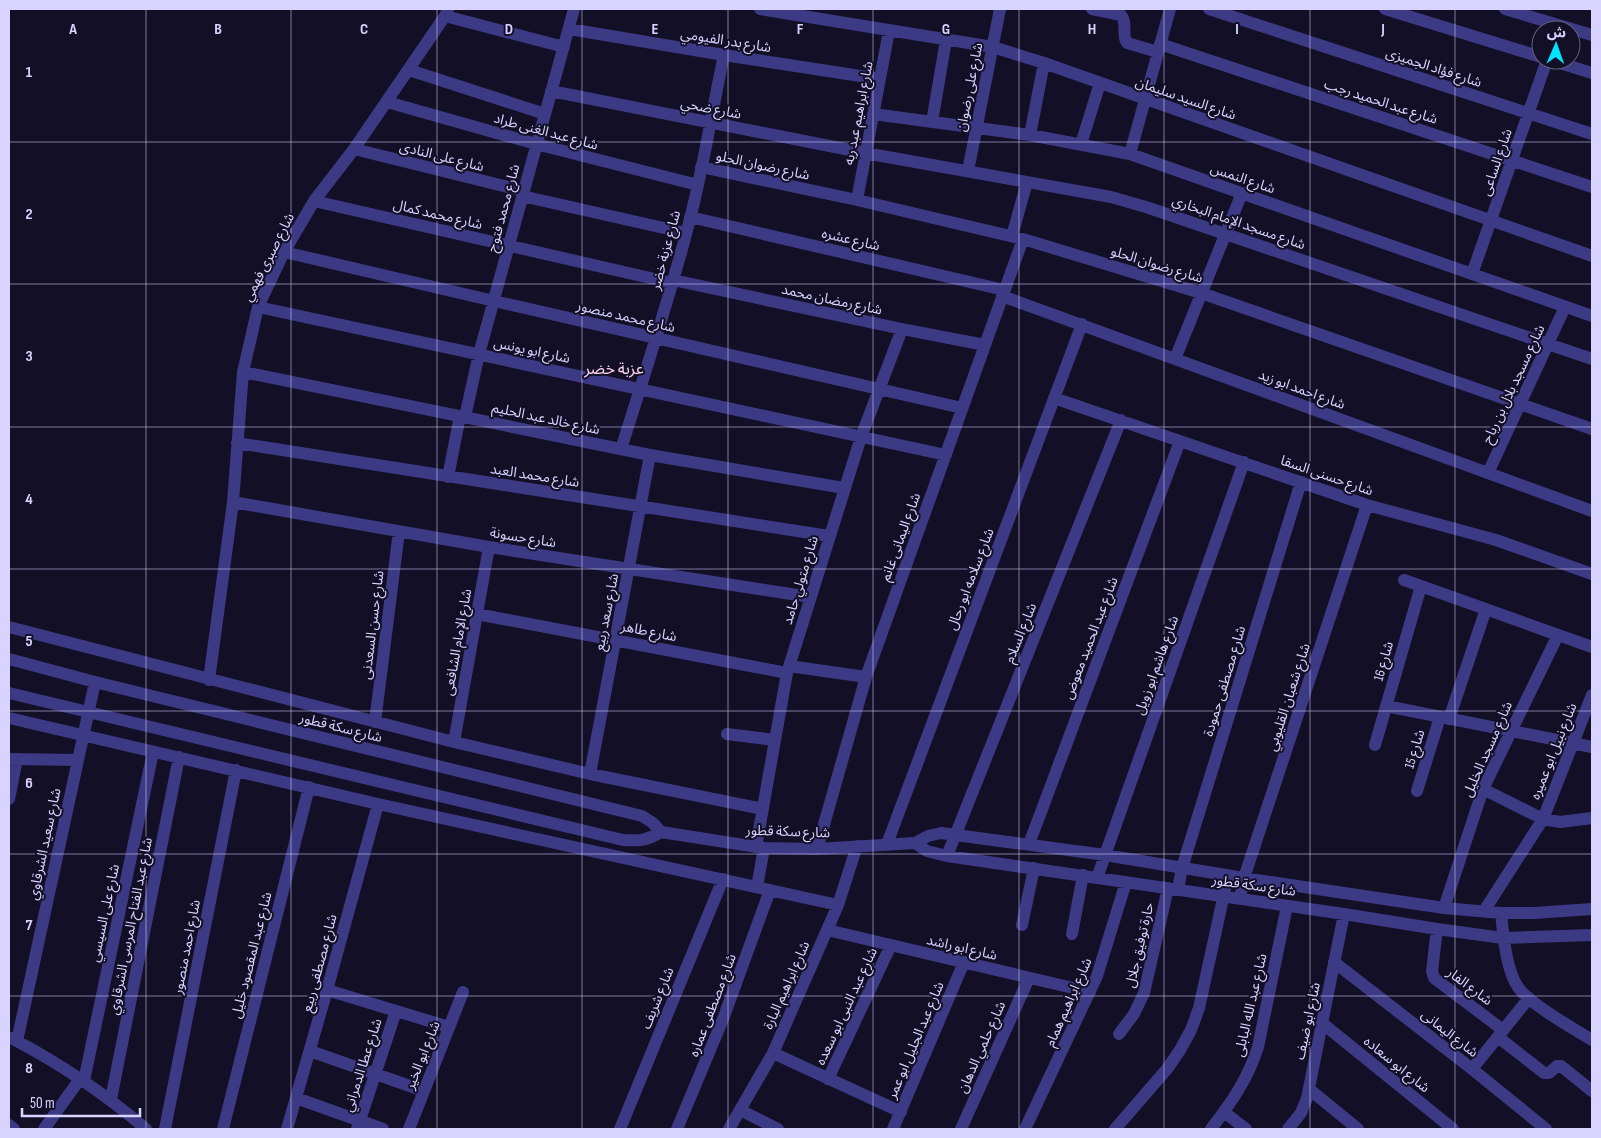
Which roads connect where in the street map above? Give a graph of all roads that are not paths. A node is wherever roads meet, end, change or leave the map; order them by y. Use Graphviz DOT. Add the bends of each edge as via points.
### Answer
graph roads {
  1 [pos="574,9"];
  2 [pos="760,9"];
  3 [pos="1000,9"];
  4 [pos="1092,9"];
  5 [pos="1170,9"];
  6 [pos="1209,9"];
  7 [pos="1385,9"];
  8 [pos="1505,9"];
  9 [pos="447,13"];
  10 [pos="1536,20"];
  11 [pos="569,29"];
  12 [pos="889,31"];
  13 [pos="946,40"];
  14 [pos="564,47"];
  15 [pos="993,48"];
  16 [pos="1159,48"];
  17 [pos="1531,54"];
  18 [pos="724,55"];
  19 [pos="1044,64"];
  20 [pos="409,70"];
  21 [pos="1545,70"];
  22 [pos="880,79"];
  23 [pos="1100,84"];
  24 [pos="551,91"];
  25 [pos="1145,100"];
  26 [pos="387,102"];
  27 [pos="1529,113"];
  28 [pos="544,114"];
  29 [pos="873,114"];
  30 [pos="932,122"];
  31 [pos="710,123"];
  32 [pos="976,128"];
  33 [pos="1592,134"];
  34 [pos="1030,135"];
  35 [pos="536,144"];
  36 [pos="1081,144"];
  37 [pos="354,149"];
  38 [pos="866,153"];
  39 [pos="1130,154"];
  40 [pos="1512,161"];
  41 [pos="701,167"];
  42 [pos="968,171"];
  43 [pos="1027,182"];
  44 [pos="698,185"];
  45 [pos="1592,187"];
  46 [pos="1242,193"];
  47 [pos="523,194"];
  48 [pos="857,200"];
  49 [pos="314,201"];
  50 [pos="690,217"];
  51 [pos="1491,220"];
  52 [pos="686,234"];
  53 [pos="1225,234"];
  54 [pos="1017,238"];
  55 [pos="509,245"];
  56 [pos="284,252"];
  57 [pos="1592,256"];
  58 [pos="1472,274"];
  59 [pos="673,282"];
  60 [pos="1003,293"];
  61 [pos="1201,293"];
  62 [pos="494,301"];
  63 [pos="258,307"];
  64 [pos="1565,307"];
  65 [pos="1592,316"];
  66 [pos="1082,324"];
  67 [pos="902,329"];
  68 [pos="655,338"];
  69 [pos="1548,344"];
  70 [pos="985,345"];
  71 [pos="479,354"];
  72 [pos="1175,359"];
  73 [pos="1592,359"];
  74 [pos="243,372"];
  75 [pos="640,389"];
  76 [pos="879,390"];
  77 [pos="1054,398"];
  78 [pos="1520,405"];
  79 [pos="962,408"];
  80 [pos="463,417"];
  81 [pos="1121,420"];
  82 [pos="1592,429"];
  83 [pos="861,437"];
  84 [pos="1180,441"];
  85 [pos="237,443"];
  86 [pos="621,449"];
  87 [pos="650,455"];
  88 [pos="946,455"];
  89 [pos="1244,462"];
  90 [pos="1488,473"];
  91 [pos="448,477"];
  92 [pos="1301,482"];
  93 [pos="844,488"];
  94 [pos="233,502"];
  95 [pos="1367,505"];
  96 [pos="641,507"];
  97 [pos="1592,511"];
  98 [pos="399,532"];
  99 [pos="829,536"];
  100 [pos="489,547"];
  101 [pos="629,568"];
  102 [pos="1592,574"];
  103 [pos="1404,580"];
  104 [pos="1421,586"];
  105 [pos="810,597"];
  106 [pos="1486,609"];
  107 [pos="477,614"];
  108 [pos="9,627"];
  109 [pos="1558,635"];
  110 [pos="616,640"];
  111 [pos="1592,647"];
  112 [pos="9,659"];
  113 [pos="788,669"];
  114 [pos="866,677"];
  115 [pos="209,680"];
  116 [pos="94,682"];
  117 [pos="9,693"];
  118 [pos="1592,695"];
  119 [pos="1386,706"];
  120 [pos="88,712"];
  121 [pos="9,718"];
  122 [pos="1444,718"];
  123 [pos="375,722"];
  124 [pos="1511,731"];
  125 [pos="727,734"];
  126 [pos="83,736"];
  127 [pos="776,740"];
  128 [pos="454,742"];
  129 [pos="1572,743"];
  130 [pos="1375,745"];
  131 [pos="1592,747"];
  132 [pos="153,752"];
  133 [pos="179,757"];
  134 [pos="13,759"];
  135 [pos="78,760"];
  136 [pos="236,770"];
  137 [pos="590,774"];
  138 [pos="309,787"];
  139 [pos="1483,789"];
  140 [pos="1417,791"];
  141 [pos="9,799"];
  142 [pos="378,804"];
  143 [pos="763,809"];
  144 [pos="1592,818"];
  145 [pos="1543,819"];
  146 [pos="661,832"];
  147 [pos="956,834"];
  148 [pos="915,843"];
  149 [pos="887,844"];
  150 [pos="1029,844"];
  151 [pos="858,846"];
  152 [pos="760,847"];
  153 [pos="818,849"];
  154 [pos="947,856"];
  155 [pos="1104,856"];
  156 [pos="1034,868"];
  157 [pos="1182,868"];
  158 [pos="1083,875"];
  159 [pos="1228,876"];
  160 [pos="1097,878"];
  161 [pos="1244,878"];
  162 [pos="722,879"];
  163 [pos="1126,882"];
  164 [pos="758,887"];
  165 [pos="1173,889"];
  166 [pos="770,890"];
  167 [pos="1223,896"];
  168 [pos="1240,898"];
  169 [pos="838,905"];
  170 [pos="1287,906"];
  171 [pos="1444,908"];
  172 [pos="1592,909"];
  173 [pos="1484,911"];
  174 [pos="1501,912"];
  175 [pos="1344,914"];
  176 [pos="1022,926"];
  177 [pos="1437,929"];
  178 [pos="827,930"];
  179 [pos="1072,934"];
  180 [pos="1592,935"];
  181 [pos="1503,938"];
  182 [pos="891,945"];
  183 [pos="964,962"];
  184 [pos="1334,962"];
  185 [pos="1029,978"];
  186 [pos="328,990"];
  187 [pos="463,992"];
  188 [pos="1090,992"];
  189 [pos="1529,998"];
  190 [pos="396,1011"];
  191 [pos="1322,1023"];
  192 [pos="449,1027"];
  193 [pos="1501,1033"];
  194 [pos="1119,1034"];
  195 [pos="13,1039"];
  196 [pos="1592,1040"];
  197 [pos="310,1051"];
  198 [pos="773,1053"];
  199 [pos="1472,1069"];
  200 [pos="376,1074"];
  201 [pos="828,1079"];
  202 [pos="82,1080"];
  203 [pos="1308,1089"];
  204 [pos="424,1091"];
  205 [pos="1592,1091"];
  206 [pos="296,1098"];
  207 [pos="111,1100"];
  208 [pos="740,1110"];
  209 [pos="901,1112"];
  210 [pos="1224,1112"];
  211 [pos="9,1125"];
  212 [pos="358,1125"];
  213 [pos="14,1129"];
  214 [pos="44,1129"];
  215 [pos="146,1129"];
  216 [pos="165,1129"];
  217 [pos="223,1129"];
  218 [pos="287,1129"];
  219 [pos="383,1129"];
  220 [pos="409,1129"];
  221 [pos="620,1129"];
  222 [pos="677,1129"];
  223 [pos="729,1129"];
  224 [pos="778,1129"];
  225 [pos="894,1129"];
  226 [pos="960,1129"];
  227 [pos="1025,1129"];
  228 [pos="1115,1129"];
  229 [pos="1211,1129"];
  230 [pos="1246,1129"];
  231 [pos="1288,1129"];
  232 [pos="1358,1129"];
  233 [pos="1453,1129"];
  234 [pos="1546,1129"];
  1 -- 11 [label="street, شارع محمد فتوح"];
  2 -- 12 [label="street, شارع السيد سليمان"];
  3 -- 15 [label="street, شارع على رضوان"];
  4 -- 16 [label="street, شارع عبد الحميد رجب" via="1121,14 1125,20 1127,43"];
  5 -- 16 [label="street"];
  6 -- 27 [label="street, شارع فؤاد الجميزى"];
  7 -- 17 [label="street"];
  8 -- 10 [label="street"];
  9 -- 14 [label="street"];
  9 -- 20 [label="street, شارع صبرى فهمي"];
  11 -- 14 [label="street, شارع محمد فتوح"];
  11 -- 18 [label="street, شارع بدر الفيومي"];
  12 -- 13 [label="street, شارع السيد سليمان"];
  12 -- 22 [label="street, شارع ابراهيم عبد ربه"];
  13 -- 15 [label="street, شارع السيد سليمان"];
  13 -- 30 [label="street"];
  14 -- 24 [label="street, شارع محمد فتوح"];
  15 -- 19 [label="street, شارع السيد سليمان"];
  15 -- 32 [label="street, شارع على رضوان"];
  16 -- 25 [label="street"];
  16 -- 40 [label="street, شارع عبد الحميد رجب"];
  18 -- 22 [label="street, شارع بدر الفيومي"];
  18 -- 31 [label="street, شارع عزبة خضر"];
  19 -- 23 [label="street, شارع السيد سليمان"];
  19 -- 34 [label="street"];
  20 -- 26 [label="street, شارع صبرى فهمي"];
  20 -- 28 [label="street"];
  21 -- 27 [label="street, شارع الساعى"];
  22 -- 29 [label="street, شارع ابراهيم عبد ربه"];
  23 -- 25 [label="street, شارع السيد سليمان"];
  23 -- 36 [label="street"];
  24 -- 28 [label="street, شارع محمد فتوح"];
  24 -- 31 [label="street, شارع ضحي"];
  25 -- 39 [label="street"];
  25 -- 51 [label="street, شارع السيد سليمان"];
  26 -- 35 [label="street, شارع عبد الغنى طراد"];
  26 -- 37 [label="street, شارع صبرى فهمي"];
  27 -- 33 [label="street, شارع فؤاد الجميزى"];
  27 -- 40 [label="street, شارع الساعى"];
  28 -- 35 [label="street, شارع محمد فتوح"];
  29 -- 30 [label="street, شارع النمس"];
  29 -- 38 [label="street, شارع ابراهيم عبد ربه"];
  30 -- 32 [label="street, شارع النمس"];
  31 -- 38 [label="street, شارع ضحي"];
  31 -- 41 [label="street, شارع عزبة خضر"];
  32 -- 34 [label="street, شارع النمس"];
  32 -- 42 [label="street, شارع على رضوان"];
  34 -- 36 [label="street, شارع النمس"];
  35 -- 44 [label="street, شارع عبد الغنى طراد"];
  35 -- 47 [label="street, شارع محمد فتوح"];
  36 -- 39 [label="street, شارع النمس"];
  37 -- 47 [label="street, شارع على النادى"];
  37 -- 49 [label="street, شارع صبرى فهمي"];
  38 -- 42 [label="street, شارع مسجد الإمام البخاري"];
  38 -- 48 [label="street, شارع ابراهيم عبد ربه"];
  39 -- 46 [label="street, شارع النمس"];
  40 -- 45 [label="street, شارع عبد الحميد رجب"];
  40 -- 51 [label="street, شارع الساعى"];
  41 -- 44 [label="street, شارع عزبة خضر"];
  41 -- 48 [label="street, شارع رضوان الحلو"];
  42 -- 43 [label="street, شارع مسجد الإمام البخاري"];
  43 -- 53 [label="street, شارع مسجد الإمام البخاري" via="1111,197"];
  43 -- 54 [label="street, شارع اليمانى غانم"];
  44 -- 50 [label="street, شارع عزبة خضر"];
  46 -- 53 [label="street"];
  46 -- 58 [label="street, شارع النمس"];
  47 -- 52 [label="street, شارع على النادى"];
  47 -- 55 [label="street, شارع محمد فتوح"];
  48 -- 54 [label="street, شارع رضوان الحلو"];
  49 -- 55 [label="street, شارع محمد كمال"];
  49 -- 56 [label="street, شارع صبرى فهمي"];
  50 -- 52 [label="street, شارع عزبة خضر"];
  50 -- 60 [label="street, شارع عشره"];
  51 -- 57 [label="street, شارع السيد سليمان"];
  51 -- 58 [label="street, شارع الساعى"];
  52 -- 59 [label="street, شارع عزبة خضر"];
  53 -- 61 [label="street"];
  53 -- 69 [label="street, شارع مسجد الإمام البخاري"];
  54 -- 60 [label="street, شارع اليمانى غانم"];
  54 -- 61 [label="street, شارع رضوان الحلو"];
  55 -- 59 [label="street, شارع محمد كمال"];
  55 -- 62 [label="street, شارع محمد فتوح"];
  56 -- 62 [label="street, شارع محمد منصور"];
  56 -- 63 [label="street, شارع صبرى فهمي"];
  58 -- 64 [label="street, شارع النمس"];
  59 -- 67 [label="street, شارع رمضان محمد"];
  59 -- 68 [label="street, شارع عزبة خضر"];
  60 -- 66 [label="street, شارع احمد ابو زيد"];
  60 -- 70 [label="street, شارع اليمانى غانم"];
  61 -- 72 [label="street"];
  61 -- 78 [label="street, شارع رضوان الحلو"];
  62 -- 68 [label="street, شارع محمد منصور"];
  62 -- 71 [label="street, شارع محمد فتوح"];
  63 -- 71 [label="street, شارع ابو يونس"];
  63 -- 74 [label="street, شارع صبرى فهمي"];
  64 -- 65 [label="street, شارع النمس"];
  64 -- 69 [label="street, شارع مسجد بلال بن رباح"];
  66 -- 72 [label="street, شارع احمد ابو زيد"];
  66 -- 77 [label="street, شارع سلامه ابو رحال"];
  67 -- 70 [label="street, شارع رمضان محمد"];
  67 -- 76 [label="street, شارع متولي حامد"];
  68 -- 75 [label="street, شارع عزبة خضر"];
  68 -- 76 [label="street, شارع محمد منصور"];
  69 -- 73 [label="street, شارع مسجد الإمام البخاري"];
  69 -- 78 [label="street, شارع مسجد بلال بن رباح"];
  70 -- 79 [label="street, شارع اليمانى غانم"];
  71 -- 75 [label="street, شارع ابو يونس"];
  71 -- 80 [label="street, شارع محمد فتوح"];
  72 -- 90 [label="street, شارع احمد ابو زيد"];
  74 -- 80 [label="street, شارع خالد عبد الحليم"];
  74 -- 85 [label="street, شارع صبرى فهمي"];
  75 -- 83 [label="street, شارع ابو يونس"];
  75 -- 86 [label="street, شارع عزبة خضر"];
  76 -- 79 [label="street, شارع محمد منصور"];
  76 -- 83 [label="street, شارع متولي حامد"];
  77 -- 81 [label="street, شارع حسنى السقا"];
  77 -- 149 [label="street, شارع سلامه ابو رحال"];
  78 -- 82 [label="street, شارع رضوان الحلو"];
  78 -- 90 [label="street, شارع مسجد بلال بن رباح"];
  79 -- 88 [label="street, شارع اليمانى غانم"];
  80 -- 86 [label="street, شارع خالد عبد الحليم"];
  80 -- 91 [label="street, شارع محمد فتوح"];
  81 -- 84 [label="street, شارع حسنى السقا"];
  81 -- 147 [label="street, شارع السلام"];
  83 -- 88 [label="street, شارع ابو يونس"];
  83 -- 93 [label="street, شارع متولي حامد"];
  84 -- 89 [label="street, شارع حسنى السقا"];
  84 -- 150 [label="street, شارع عبد الحميد معوض"];
  85 -- 91 [label="street, شارع محمد العبد"];
  85 -- 94 [label="street, شارع صبرى فهمي"];
  86 -- 87 [label="street, شارع خالد عبد الحليم"];
  87 -- 93 [label="street, شارع خالد عبد الحليم"];
  87 -- 96 [label="street, شارع سعد ربيع"];
  88 -- 114 [label="street, شارع اليمانى غانم"];
  89 -- 92 [label="street, شارع حسنى السقا"];
  89 -- 155 [label="street, شارع هاشم ابو زويل"];
  90 -- 97 [label="street, شارع احمد ابو زيد"];
  91 -- 96 [label="street, شارع محمد العبد"];
  92 -- 95 [label="street, شارع حسنى السقا"];
  92 -- 157 [label="street, شارع مصطفى حمودة"];
  93 -- 99 [label="street, شارع متولي حامد"];
  94 -- 98 [label="street, شارع حسونة"];
  94 -- 115 [label="street, شارع صبرى فهمي"];
  95 -- 102 [label="street, شارع حسنى السقا" via="1496,540"];
  95 -- 161 [label="street, شارع شعبان القليوبي"];
  96 -- 99 [label="street, شارع محمد العبد"];
  96 -- 101 [label="street, شارع سعد ربيع"];
  98 -- 100 [label="street, شارع حسونة"];
  98 -- 123 [label="street, شارع حسن السعدنى"];
  99 -- 105 [label="street, شارع متولي حامد"];
  100 -- 101 [label="street, شارع حسونة"];
  100 -- 107 [label="street, شارع الإمام الشافعى"];
  101 -- 105 [label="street, شارع حسونة"];
  101 -- 110 [label="street, شارع سعد ربيع"];
  103 -- 104 [label="street"];
  104 -- 106 [label="street"];
  104 -- 119 [label="street, شارع 16"];
  105 -- 113 [label="street, شارع متولي حامد"];
  106 -- 109 [label="street"];
  106 -- 122 [label="street, شارع 15"];
  107 -- 110 [label="street, شارع طاهر"];
  107 -- 128 [label="street, شارع الإمام الشافعى"];
  108 -- 115 [label="street"];
  109 -- 111 [label="street"];
  109 -- 124 [label="street, شارع مسجد الخليل"];
  110 -- 113 [label="street, شارع طاهر"];
  110 -- 137 [label="street, شارع سعد ربيع"];
  112 -- 116 [label="street, شارع سكة قطور"];
  113 -- 114 [label="street, شارع طاهر"];
  113 -- 127 [label="street, شارع متولي حامد"];
  114 -- 153 [label="street, شارع اليمانى غانم"];
  115 -- 123 [label="street"];
  116 -- 120 [label="street, شارع سعيد الشرقاوي"];
  116 -- 146 [label="street, شارع سكة قطور" via="642,816"];
  117 -- 120 [label="street"];
  118 -- 129 [label="street, شارع نبيل ابو عميره"];
  119 -- 122 [label="street"];
  119 -- 130 [label="street, شارع 16"];
  120 -- 126 [label="street, شارع سعيد الشرقاوي"];
  120 -- 146 [label="street" via="622,840 649,839"];
  121 -- 126 [label="street"];
  122 -- 124 [label="street"];
  122 -- 140 [label="street, شارع 15"];
  123 -- 128 [label="street"];
  124 -- 129 [label="street"];
  124 -- 139 [label="street, شارع مسجد الخليل"];
  125 -- 127 [label="street"];
  126 -- 132 [label="street"];
  126 -- 135 [label="street, شارع سعيد الشرقاوي"];
  127 -- 143 [label="street, شارع متولي حامد"];
  128 -- 137 [label="street"];
  129 -- 131 [label="street"];
  129 -- 145 [label="street, شارع نبيل ابو عميره"];
  132 -- 133 [label="street"];
  132 -- 202 [label="street, شارع على السيسي"];
  133 -- 136 [label="street"];
  133 -- 207 [label="street, شارع عبد الفتاح المرسى الشرقاوي"];
  134 -- 135 [label="street"];
  134 -- 141 [label="street"];
  135 -- 195 [label="street, شارع سعيد الشرقاوي"];
  136 -- 138 [label="street"];
  136 -- 216 [label="street, شارع احمد منصور"];
  137 -- 143 [label="street"];
  138 -- 142 [label="street"];
  138 -- 217 [label="street, شارع عبد المقصود خليل"];
  139 -- 145 [label="street"];
  139 -- 171 [label="street, شارع مسجد الخليل"];
  142 -- 162 [label="street"];
  142 -- 186 [label="street, شارع مصطفى ربيع"];
  143 -- 152 [label="street, شارع متولي حامد"];
  144 -- 145 [label="street" via="1560,822"];
  145 -- 173 [label="street, شارع نبيل ابو عميره"];
  146 -- 152 [label="street, شارع سكة قطور"];
  147 -- 148 [label="street, شارع سكة قطور" via="935,834"];
  147 -- 150 [label="street, شارع سكة قطور"];
  147 -- 154 [label="street, شارع السلام"];
  148 -- 149 [label="street, شارع سكة قطور"];
  148 -- 154 [label="street, شارع سكة قطور" via="927,851"];
  149 -- 151 [label="street, شارع سكة قطور"];
  150 -- 155 [label="street, شارع سكة قطور"];
  151 -- 153 [label="street, شارع سكة قطور"];
  151 -- 169 [label="street, شارع ابراهيم البارة"];
  152 -- 153 [label="street, شارع سكة قطور"];
  152 -- 164 [label="street, شارع متولي حامد"];
  154 -- 156 [label="street, شارع سكة قطور"];
  155 -- 157 [label="street, شارع سكة قطور"];
  155 -- 160 [label="street, شارع هاشم ابو زويل"];
  156 -- 158 [label="street, شارع سكة قطور"];
  156 -- 176 [label="street"];
  157 -- 159 [label="street, شارع سكة قطور"];
  157 -- 165 [label="street, شارع مصطفى حمودة"];
  158 -- 160 [label="street, شارع سكة قطور"];
  158 -- 179 [label="street"];
  159 -- 161 [label="street, شارع سكة قطور"];
  159 -- 167 [label="street"];
  160 -- 163 [label="street, شارع سكة قطور"];
  161 -- 168 [label="street, شارع شعبان القليوبي"];
  161 -- 171 [label="street, شارع سكة قطور"];
  162 -- 164 [label="street"];
  162 -- 221 [label="street, شارع شريف"];
  163 -- 165 [label="street, شارع سكة قطور"];
  163 -- 188 [label="street, شارع ابراهيم همام"];
  164 -- 166 [label="street"];
  165 -- 167 [label="street, شارع سكة قطور"];
  165 -- 194 [label="street, حارة توفيق جلال" via="1144,993"];
  166 -- 169 [label="street"];
  166 -- 222 [label="street, شارع مصطفى عماره" via="723,1019"];
  167 -- 168 [label="street, شارع سكة قطور"];
  167 -- 228 [label="street" via="1199,1008 1191,1030 1167,1069"];
  168 -- 170 [label="street, شارع سكة قطور"];
  169 -- 178 [label="street, شارع ابراهيم البارة"];
  170 -- 175 [label="street, شارع سكة قطور"];
  170 -- 210 [label="street, شارع عبد الله البابلى" via="1258,1047 1245,1082"];
  171 -- 173 [label="street, شارع سكة قطور"];
  172 -- 174 [label="street, شارع سكة قطور"];
  173 -- 174 [label="street, شارع سكة قطور"];
  174 -- 181 [label="street"];
  175 -- 177 [label="street, شارع سكة قطور"];
  175 -- 184 [label="street, شارع ابو ضيف"];
  177 -- 181 [label="street, شارع سكة قطور"];
  177 -- 193 [label="street, شارع الفار" via="1434,978"];
  178 -- 182 [label="street, شارع ابو راشد"];
  178 -- 198 [label="street, شارع ابراهيم البارة"];
  180 -- 181 [label="street, شارع سكة قطور"];
  181 -- 189 [label="street" via="1514,980"];
  182 -- 183 [label="street, شارع ابو راشد"];
  182 -- 201 [label="street, شارع عبد النبى ابو سعده"];
  183 -- 185 [label="street, شارع ابو راشد"];
  183 -- 209 [label="street, شارع عبد الجليل ابو عمر"];
  184 -- 191 [label="street, شارع ابو ضيف"];
  184 -- 199 [label="street, شارع اليمانى"];
  185 -- 188 [label="street, شارع ابو راشد"];
  185 -- 226 [label="street, شارع حلمي الدهان"];
  186 -- 190 [label="street"];
  186 -- 197 [label="street, شارع مصطفى ربيع"];
  187 -- 192 [label="street, شارع ابو الخير"];
  188 -- 227 [label="street, شارع ابراهيم همام"];
  189 -- 193 [label="street"];
  189 -- 196 [label="street"];
  190 -- 192 [label="street"];
  190 -- 200 [label="street, شارع عطا الدمراني"];
  191 -- 203 [label="street, شارع ابو ضيف"];
  191 -- 233 [label="street, شارع ابو سعاده"];
  192 -- 204 [label="street, شارع ابو الخير"];
  193 -- 199 [label="street"];
  193 -- 205 [label="street, شارع الفار" via="1544,1072 1550,1073 1561,1066 1578,1087"];
  195 -- 202 [label="street"];
  197 -- 200 [label="street"];
  197 -- 206 [label="street, شارع مصطفى ربيع"];
  198 -- 201 [label="street"];
  198 -- 208 [label="street, شارع ابراهيم البارة"];
  199 -- 234 [label="street, شارع اليمانى"];
  200 -- 204 [label="street"];
  200 -- 212 [label="street, شارع عطا الدمراني"];
  201 -- 209 [label="street"];
  202 -- 207 [label="street"];
  202 -- 214 [label="street, شارع على السيسي"];
  203 -- 231 [label="street, شارع ابو ضيف" via="1301,1113"];
  203 -- 232 [label="street"];
  204 -- 220 [label="street, شارع ابو الخير"];
  206 -- 212 [label="street"];
  206 -- 218 [label="street, شارع مصطفى ربيع"];
  207 -- 215 [label="street"];
  208 -- 223 [label="street, شارع ابراهيم البارة"];
  208 -- 224 [label="street"];
  209 -- 225 [label="street, شارع عبد الجليل ابو عمر"];
  210 -- 229 [label="street, شارع عبد الله البابلى"];
  210 -- 230 [label="street"];
  211 -- 213 [label="street"];
  212 -- 219 [label="street"];
}
